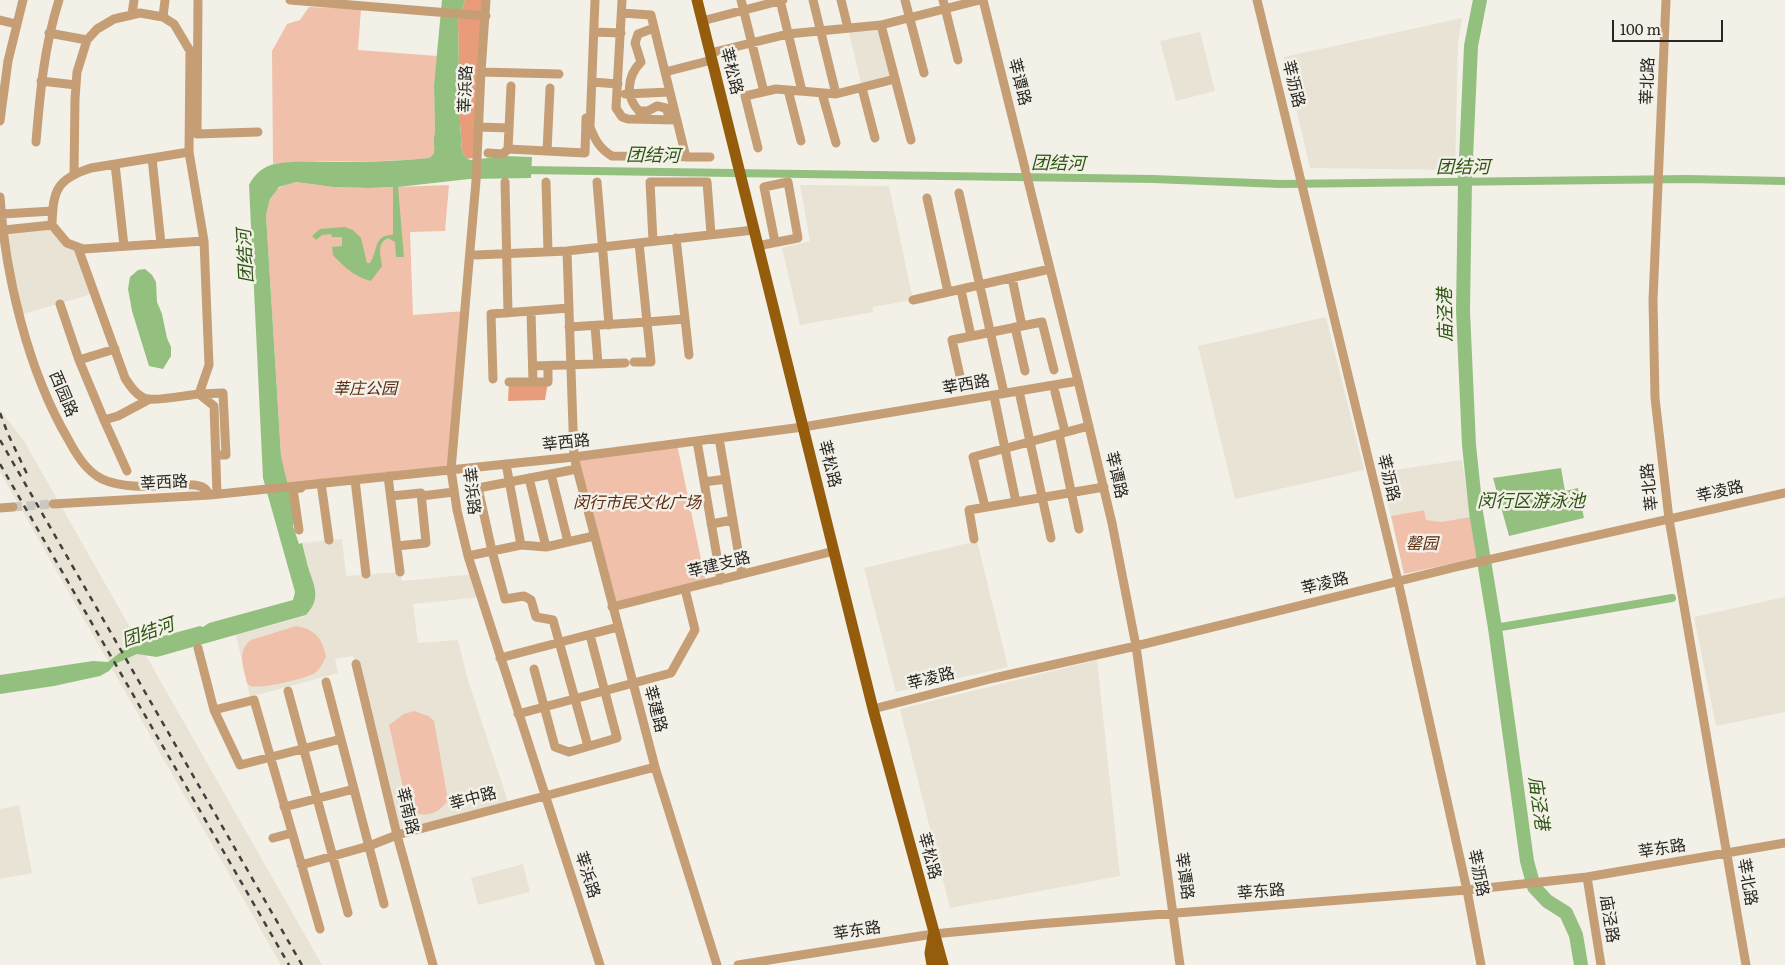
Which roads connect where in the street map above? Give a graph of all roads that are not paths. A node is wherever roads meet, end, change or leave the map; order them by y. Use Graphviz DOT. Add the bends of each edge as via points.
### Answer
graph roads {
  1 [pos="23,0"];
  2 [pos="59,0"];
  3 [pos="134,0"];
  4 [pos="165,0"];
  5 [pos="198,0"];
  6 [pos="290,0"];
  7 [pos="486,0"];
  8 [pos="595,0"];
  9 [pos="622,0"];
  10 [pos="697,0"];
  11 [pos="741,0"];
  12 [pos="781,0"];
  13 [pos="813,0"];
  14 [pos="842,0"];
  15 [pos="905,0"];
  16 [pos="982,0"];
  17 [pos="1258,0"];
  18 [pos="1666,0"];
  19 [pos="944,4"];
  20 [pos="744,10"];
  21 [pos="622,13"];
  22 [pos="132,14"];
  23 [pos="486,16"];
  24 [pos="163,17"];
  25 [pos="910,18"];
  26 [pos="0,20"];
  27 [pos="702,21"];
  28 [pos="16,24"];
  29 [pos="881,25"];
  30 [pos="654,28"];
  31 [pos="848,28"];
  32 [pos="821,30"];
  33 [pos="594,32"];
  34 [pos="49,33"];
  35 [pos="621,33"];
  36 [pos="788,34"];
  37 [pos="87,40"];
  38 [pos="752,43"];
  39 [pos="711,56"];
  40 [pos="958,60"];
  41 [pos="481,72"];
  42 [pos="665,72"];
  43 [pos="924,73"];
  44 [pos="559,74"];
  45 [pos="895,80"];
  46 [pos="41,81"];
  47 [pos="592,82"];
  48 [pos="618,84"];
  49 [pos="76,85"];
  50 [pos="511,86"];
  51 [pos="550,88"];
  52 [pos="862,88"];
  53 [pos="788,90"];
  54 [pos="802,91"];
  55 [pos="586,92"];
  56 [pos="670,92"];
  57 [pos="764,92"];
  58 [pos="822,93"];
  59 [pos="617,94"];
  60 [pos="629,94"];
  61 [pos="836,94"];
  62 [pos="673,119"];
  63 [pos="0,121"];
  64 [pos="479,127"];
  65 [pos="509,128"];
  66 [pos="258,132"];
  67 [pos="875,138"];
  68 [pos="911,140"];
  69 [pos="801,141"];
  70 [pos="36,142"];
  71 [pos="836,143"];
  72 [pos="758,148"];
  73 [pos="508,150"];
  74 [pos="546,151"];
  75 [pos="189,152"];
  76 [pos="488,153"];
  77 [pos="686,156"];
  78 [pos="710,157"];
  79 [pos="152,158"];
  80 [pos="115,164"];
  81 [pos="74,175"];
  82 [pos="505,182"];
  83 [pos="546,182"];
  84 [pos="597,182"];
  85 [pos="959,193"];
  86 [pos="0,197"];
  87 [pos="927,198"];
  88 [pos="53,211"];
  89 [pos="2,214"];
  90 [pos="52,225"];
  91 [pos="4,230"];
  92 [pos="754,230"];
  93 [pos="711,234"];
  94 [pos="676,238"];
  95 [pos="204,241"];
  96 [pos="654,241"];
  97 [pos="775,242"];
  98 [pos="639,243"];
  99 [pos="160,244"];
  100 [pos="124,246"];
  101 [pos="758,246"];
  102 [pos="603,247"];
  103 [pos="78,248"];
  104 [pos="567,251"];
  105 [pos="548,252"];
  106 [pos="506,254"];
  107 [pos="476,255"];
  108 [pos="1050,269"];
  109 [pos="1012,278"];
  110 [pos="980,285"];
  111 [pos="961,290"];
  112 [pos="948,292"];
  113 [pos="913,300"];
  114 [pos="60,304"];
  115 [pos="569,308"];
  116 [pos="531,311"];
  117 [pos="508,313"];
  118 [pos="685,319"];
  119 [pos="647,322"];
  120 [pos="609,325"];
  121 [pos="595,326"];
  122 [pos="569,327"];
  123 [pos="1018,327"];
  124 [pos="990,332"];
  125 [pos="971,336"];
  126 [pos="114,349"];
  127 [pos="689,355"];
  128 [pos="79,360"];
  129 [pos="598,364"];
  130 [pos="571,365"];
  131 [pos="533,366"];
  132 [pos="548,366"];
  133 [pos="1054,370"];
  134 [pos="1025,371"];
  135 [pos="493,379"];
  136 [pos="1078,381"];
  137 [pos="509,382"];
  138 [pos="533,382"];
  139 [pos="962,385"];
  140 [pos="1019,391"];
  141 [pos="1055,392"];
  142 [pos="1004,393"];
  143 [pos="199,394"];
  144 [pos="148,400"];
  145 [pos="995,400"];
  146 [pos="104,420"];
  147 [pos="1089,426"];
  148 [pos="803,427"];
  149 [pos="1062,433"];
  150 [pos="719,438"];
  151 [pos="697,441"];
  152 [pos="1030,442"];
  153 [pos="1005,448"];
  154 [pos="216,455"];
  155 [pos="574,458"];
  156 [pos="506,464"];
  157 [pos="577,469"];
  158 [pos="127,470"];
  159 [pos="451,470"];
  160 [pos="550,474"];
  161 [pos="388,476"];
  162 [pos="528,478"];
  163 [pos="726,479"];
  164 [pos="355,480"];
  165 [pos="509,481"];
  166 [pos="704,482"];
  167 [pos="321,483"];
  168 [pos="310,484"];
  169 [pos="1104,487"];
  170 [pos="454,492"];
  171 [pos="1072,492"];
  172 [pos="1785,493"];
  173 [pos="214,495"];
  174 [pos="390,496"];
  175 [pos="421,496"];
  176 [pos="1042,497"];
  177 [pos="1016,502"];
  178 [pos="54,504"];
  179 [pos="13,507"];
  180 [pos="985,507"];
  181 [pos="0,508"];
  182 [pos="1669,519"];
  183 [pos="733,520"];
  184 [pos="711,524"];
  185 [pos="1079,529"];
  186 [pos="299,530"];
  187 [pos="594,536"];
  188 [pos="1051,538"];
  189 [pos="974,539"];
  190 [pos="329,540"];
  191 [pos="568,542"];
  192 [pos="521,545"];
  193 [pos="396,546"];
  194 [pos="546,547"];
  195 [pos="492,551"];
  196 [pos="834,552"];
  197 [pos="468,556"];
  198 [pos="400,572"];
  199 [pos="366,574"];
  200 [pos="742,574"];
  201 [pos="721,580"];
  202 [pos="1398,581"];
  203 [pos="685,589"];
  204 [pos="612,607"];
  205 [pos="618,628"];
  206 [pos="590,635"];
  207 [pos="559,642"];
  208 [pos="1136,646"];
  209 [pos="198,648"];
  210 [pos="500,658"];
  211 [pos="356,664"];
  212 [pos="534,669"];
  213 [pos="326,682"];
  214 [pos="632,682"];
  215 [pos="604,690"];
  216 [pos="288,691"];
  217 [pos="574,698"];
  218 [pos="544,707"];
  219 [pos="873,709"];
  220 [pos="214,710"];
  221 [pos="518,714"];
  222 [pos="341,739"];
  223 [pos="588,746"];
  224 [pos="304,749"];
  225 [pos="270,757"];
  226 [pos="655,766"];
  227 [pos="354,789"];
  228 [pos="545,796"];
  229 [pos="318,798"];
  230 [pos="284,807"];
  231 [pos="292,833"];
  232 [pos="397,836"];
  233 [pos="273,838"];
  234 [pos="1785,843"];
  235 [pos="369,846"];
  236 [pos="1727,854"];
  237 [pos="333,856"];
  238 [pos="301,865"];
  239 [pos="1587,877"];
  240 [pos="1467,890"];
  241 [pos="384,904"];
  242 [pos="348,913"];
  243 [pos="1174,914"];
  244 [pos="320,929"];
  245 [pos="933,934"];
  246 [pos="433,965"];
  247 [pos="600,965"];
  248 [pos="717,965"];
  249 [pos="738,965"];
  250 [pos="932,965"];
  251 [pos="943,965"];
  252 [pos="1180,965"];
  253 [pos="1481,965"];
  254 [pos="1601,965"];
  255 [pos="1746,965"];
  1 -- 28 [label="street"];
  2 -- 34 [label="street"];
  3 -- 22 [label="street"];
  4 -- 24 [label="street"];
  5 -- 66 [label="street" via="197,134"];
  6 -- 23 [label="street"];
  7 -- 23 [label="street, 莘浜路"];
  8 -- 33 [label="street"];
  9 -- 21 [label="street"];
  10 -- 27 [label="main road, 莘松路"];
  11 -- 20 [label="street"];
  12 -- 20 [label="street"];
  12 -- 36 [label="street"];
  13 -- 32 [label="street"];
  14 -- 31 [label="street"];
  15 -- 25 [label="street"];
  16 -- 19 [label="street"];
  16 -- 108 [label="street, 莘谭路"];
  17 -- 202 [label="street, 莘沥路"];
  18 -- 182 [label="street, 莘北路" via="1653,368"];
  19 -- 25 [label="street"];
  19 -- 40 [label="street"];
  20 -- 27 [label="street"];
  20 -- 38 [label="street"];
  21 -- 30 [label="street" via="652,15"];
  21 -- 35 [label="street"];
  22 -- 24 [label="street"];
  22 -- 37 [label="street" via="97,28"];
  23 -- 41 [label="street, 莘浜路"];
  24 -- 75 [label="street" via="174,24 190,51"];
  25 -- 29 [label="street"];
  25 -- 43 [label="street"];
  26 -- 28 [label="street"];
  27 -- 39 [label="main road, 莘松路"];
  28 -- 63 [label="street"];
  29 -- 31 [label="street"];
  29 -- 45 [label="street"];
  30 -- 42 [label="street"];
  30 -- 60 [label="street" via="638,34 635,43 641,62 634,68"];
  31 -- 32 [label="street"];
  32 -- 36 [label="street"];
  32 -- 61 [label="street"];
  33 -- 35 [label="street"];
  33 -- 47 [label="street"];
  34 -- 37 [label="street"];
  34 -- 46 [label="street"];
  35 -- 48 [label="street"];
  36 -- 38 [label="street"];
  36 -- 54 [label="street"];
  37 -- 49 [label="street"];
  38 -- 39 [label="street"];
  38 -- 57 [label="street"];
  39 -- 42 [label="street"];
  39 -- 92 [label="main road, 莘松路"];
  41 -- 44 [label="street"];
  41 -- 64 [label="street, 莘浜路"];
  42 -- 56 [label="street"];
  45 -- 52 [label="street"];
  45 -- 68 [label="street"];
  46 -- 49 [label="street"];
  46 -- 70 [label="street"];
  47 -- 48 [label="street"];
  47 -- 77 [label="street" via="590,127 602,150 612,156"];
  48 -- 59 [label="street"];
  49 -- 81 [label="street"];
  50 -- 65 [label="street"];
  51 -- 74 [label="street"];
  52 -- 61 [label="street"];
  52 -- 67 [label="street"];
  53 -- 54 [label="street"];
  53 -- 57 [label="street"];
  53 -- 69 [label="street"];
  54 -- 58 [label="street"];
  55 -- 74 [label="street" via="585,153"];
  56 -- 60 [label="street"];
  56 -- 62 [label="street"];
  57 -- 72 [label="street" via="745,96"];
  58 -- 61 [label="street"];
  58 -- 71 [label="street"];
  59 -- 60 [label="street"];
  59 -- 62 [label="street" via="616,108 622,117"];
  60 -- 62 [label="street" via="639,111 657,106 666,108"];
  62 -- 77 [label="street"];
  64 -- 65 [label="street"];
  64 -- 159 [label="street, 莘浜路"];
  65 -- 73 [label="street"];
  73 -- 74 [label="street"];
  73 -- 76 [label="street" via="503,154"];
  75 -- 79 [label="street"];
  75 -- 95 [label="street"];
  77 -- 78 [label="street"];
  79 -- 80 [label="street"];
  79 -- 99 [label="street"];
  80 -- 81 [label="street"];
  80 -- 100 [label="street"];
  81 -- 88 [label="street" via="57,190"];
  82 -- 106 [label="street"];
  83 -- 105 [label="street"];
  84 -- 102 [label="street"];
  85 -- 110 [label="street"];
  86 -- 89 [label="street, 西园路"];
  87 -- 112 [label="street"];
  88 -- 89 [label="street"];
  88 -- 90 [label="street"];
  89 -- 91 [label="street, 西园路"];
  90 -- 91 [label="street"];
  90 -- 103 [label="street" via="68,243"];
  91 -- 173 [label="street, 西园路" via="33,360 55,416 85,466 107,481 140,485 196,485"];
  92 -- 93 [label="street"];
  92 -- 101 [label="main road, 莘松路"];
  93 -- 94 [label="street"];
  93 -- 96 [label="street" via="707,182 650,182"];
  94 -- 96 [label="street"];
  94 -- 118 [label="street"];
  95 -- 99 [label="street"];
  95 -- 143 [label="street" via="209,365"];
  96 -- 98 [label="street"];
  97 -- 97 [label="street" via="798,238 788,182 764,187"];
  97 -- 101 [label="street"];
  98 -- 102 [label="street"];
  98 -- 119 [label="street"];
  99 -- 100 [label="street"];
  100 -- 103 [label="street"];
  101 -- 148 [label="main road, 莘松路"];
  102 -- 104 [label="street"];
  102 -- 120 [label="street"];
  103 -- 126 [label="street"];
  104 -- 105 [label="street"];
  104 -- 115 [label="street, 莘建路"];
  105 -- 106 [label="street"];
  106 -- 107 [label="street"];
  106 -- 117 [label="street"];
  108 -- 109 [label="street"];
  108 -- 136 [label="street, 莘谭路"];
  109 -- 110 [label="street"];
  109 -- 123 [label="street"];
  110 -- 111 [label="street"];
  110 -- 124 [label="street"];
  111 -- 112 [label="street"];
  111 -- 125 [label="street"];
  112 -- 113 [label="street"];
  114 -- 128 [label="street"];
  115 -- 116 [label="street"];
  115 -- 122 [label="street, 莘建路"];
  116 -- 117 [label="street"];
  116 -- 131 [label="street"];
  117 -- 135 [label="street" via="491,314"];
  118 -- 119 [label="street"];
  118 -- 127 [label="street"];
  119 -- 120 [label="street"];
  119 -- 129 [label="street" via="651,362"];
  120 -- 121 [label="street"];
  121 -- 122 [label="street"];
  121 -- 129 [label="street"];
  122 -- 130 [label="street, 莘建路"];
  123 -- 124 [label="street"];
  123 -- 133 [label="street" via="1042,322"];
  123 -- 134 [label="street"];
  124 -- 125 [label="street"];
  124 -- 142 [label="street"];
  125 -- 139 [label="street" via="952,340"];
  126 -- 128 [label="street"];
  126 -- 144 [label="street" via="130,386"];
  128 -- 146 [label="street"];
  129 -- 130 [label="street"];
  130 -- 132 [label="street"];
  130 -- 155 [label="street, 莘建路"];
  131 -- 132 [label="street"];
  131 -- 138 [label="street"];
  132 -- 138 [label="street" via="548,382"];
  136 -- 140 [label="street, 莘西路"];
  136 -- 147 [label="street, 莘谭路"];
  137 -- 138 [label="street"];
  140 -- 142 [label="street, 莘西路"];
  140 -- 152 [label="street"];
  141 -- 149 [label="street"];
  142 -- 148 [label="street, 莘西路"];
  143 -- 144 [label="street"];
  143 -- 154 [label="street" via="214,406"];
  143 -- 154 [label="street" via="222,393 226,455"];
  144 -- 146 [label="street"];
  145 -- 153 [label="street"];
  146 -- 158 [label="street"];
  147 -- 149 [label="street"];
  147 -- 169 [label="street, 莘谭路"];
  148 -- 150 [label="street, 莘西路"];
  148 -- 196 [label="main road, 莘松路"];
  149 -- 152 [label="street"];
  149 -- 171 [label="street"];
  150 -- 151 [label="street, 莘西路"];
  150 -- 163 [label="street"];
  151 -- 155 [label="street, 莘西路"];
  151 -- 166 [label="street"];
  152 -- 153 [label="street"];
  152 -- 176 [label="street"];
  153 -- 177 [label="street"];
  153 -- 180 [label="street" via="973,457"];
  154 -- 173 [label="street"];
  155 -- 156 [label="street, 莘西路"];
  155 -- 157 [label="street, 莘建路"];
  156 -- 159 [label="street, 莘西路"];
  156 -- 165 [label="street"];
  157 -- 160 [label="street"];
  157 -- 187 [label="street, 莘建路"];
  159 -- 161 [label="street, 莘西路"];
  159 -- 170 [label="street, 莘浜路"];
  160 -- 162 [label="street"];
  160 -- 191 [label="street"];
  161 -- 164 [label="street, 莘西路"];
  161 -- 174 [label="street"];
  162 -- 165 [label="street"];
  162 -- 194 [label="street"];
  163 -- 166 [label="street"];
  163 -- 183 [label="street"];
  164 -- 167 [label="street, 莘西路"];
  164 -- 199 [label="street"];
  165 -- 192 [label="street"];
  165 -- 195 [label="street" via="478,488"];
  166 -- 184 [label="street"];
  167 -- 168 [label="street, 莘西路"];
  167 -- 190 [label="street"];
  168 -- 173 [label="street, 莘西路"];
  168 -- 186 [label="street" via="293,489"];
  169 -- 171 [label="street"];
  169 -- 208 [label="street, 莘谭路"];
  170 -- 175 [label="street"];
  170 -- 197 [label="street, 莘浜路"];
  171 -- 176 [label="street"];
  171 -- 185 [label="street"];
  172 -- 182 [label="street, 莘凌路"];
  173 -- 178 [label="street, 莘西路"];
  174 -- 175 [label="street" via="421,492"];
  174 -- 193 [label="street"];
  175 -- 193 [label="street" via="426,543"];
  176 -- 177 [label="street"];
  176 -- 188 [label="street"];
  177 -- 180 [label="street"];
  179 -- 181 [label="street"];
  180 -- 189 [label="street" via="969,510"];
  182 -- 202 [label="street, 莘凌路"];
  182 -- 236 [label="street, 莘北路"];
  183 -- 184 [label="street"];
  183 -- 200 [label="street"];
  184 -- 201 [label="street"];
  187 -- 191 [label="street"];
  187 -- 204 [label="street, 莘建路"];
  191 -- 194 [label="street"];
  192 -- 194 [label="street"];
  192 -- 195 [label="street"];
  193 -- 198 [label="street"];
  195 -- 197 [label="street"];
  195 -- 207 [label="street" via="505,599 524,596 531,600 536,616 553,620"];
  196 -- 200 [label="street, 莘建支路"];
  196 -- 219 [label="main road, 莘松路"];
  197 -- 210 [label="street, 莘浜路"];
  200 -- 201 [label="street, 莘建支路"];
  201 -- 203 [label="street, 莘建支路"];
  202 -- 208 [label="street, 莘凌路"];
  202 -- 240 [label="street, 莘沥路"];
  203 -- 204 [label="street, 莘建支路"];
  203 -- 214 [label="street" via="695,630 671,673"];
  204 -- 205 [label="street, 莘建路"];
  205 -- 206 [label="street"];
  205 -- 214 [label="street, 莘建路"];
  206 -- 207 [label="street"];
  206 -- 215 [label="street"];
  207 -- 210 [label="street"];
  207 -- 217 [label="street"];
  208 -- 219 [label="street, 莘凌路"];
  208 -- 243 [label="street, 莘谭路"];
  209 -- 220 [label="street"];
  210 -- 221 [label="street, 莘浜路"];
  211 -- 232 [label="street, 莘南路"];
  212 -- 218 [label="street"];
  213 -- 222 [label="street"];
  214 -- 215 [label="street"];
  214 -- 226 [label="street, 莘建路"];
  215 -- 217 [label="street"];
  215 -- 223 [label="street" via="617,738"];
  216 -- 224 [label="street"];
  217 -- 218 [label="street"];
  217 -- 223 [label="street"];
  218 -- 221 [label="street"];
  218 -- 223 [label="street" via="555,747 569,752"];
  219 -- 245 [label="main road, 莘松路"];
  220 -- 225 [label="street" via="240,765"];
  220 -- 225 [label="street" via="254,700"];
  221 -- 228 [label="street, 莘浜路"];
  222 -- 224 [label="street"];
  222 -- 227 [label="street"];
  224 -- 225 [label="street"];
  224 -- 229 [label="street"];
  225 -- 230 [label="street"];
  226 -- 228 [label="street, 莘中路"];
  226 -- 248 [label="street, 莘建路"];
  227 -- 229 [label="street"];
  227 -- 235 [label="street"];
  228 -- 232 [label="street, 莘中路"];
  228 -- 247 [label="street, 莘浜路"];
  229 -- 230 [label="street"];
  229 -- 237 [label="street"];
  230 -- 231 [label="street"];
  231 -- 233 [label="street"];
  231 -- 238 [label="street"];
  232 -- 235 [label="street, 莘中路"];
  232 -- 246 [label="street, 莘南路"];
  234 -- 236 [label="street, 莘东路"];
  235 -- 237 [label="street, 莘中路"];
  235 -- 241 [label="street"];
  236 -- 239 [label="street, 莘东路"];
  236 -- 255 [label="street, 莘北路"];
  237 -- 238 [label="street, 莘中路"];
  237 -- 242 [label="street"];
  238 -- 244 [label="street"];
  239 -- 240 [label="street, 莘东路"];
  239 -- 254 [label="street, 庙泾路"];
  240 -- 243 [label="street, 莘东路"];
  240 -- 253 [label="street, 莘沥路"];
  243 -- 245 [label="street, 莘东路"];
  243 -- 252 [label="street, 莘谭路"];
  245 -- 249 [label="street, 莘东路"];
  245 -- 250 [label="main road, 莘松路"];
  245 -- 251 [label="main road, 莘松路"];
}
